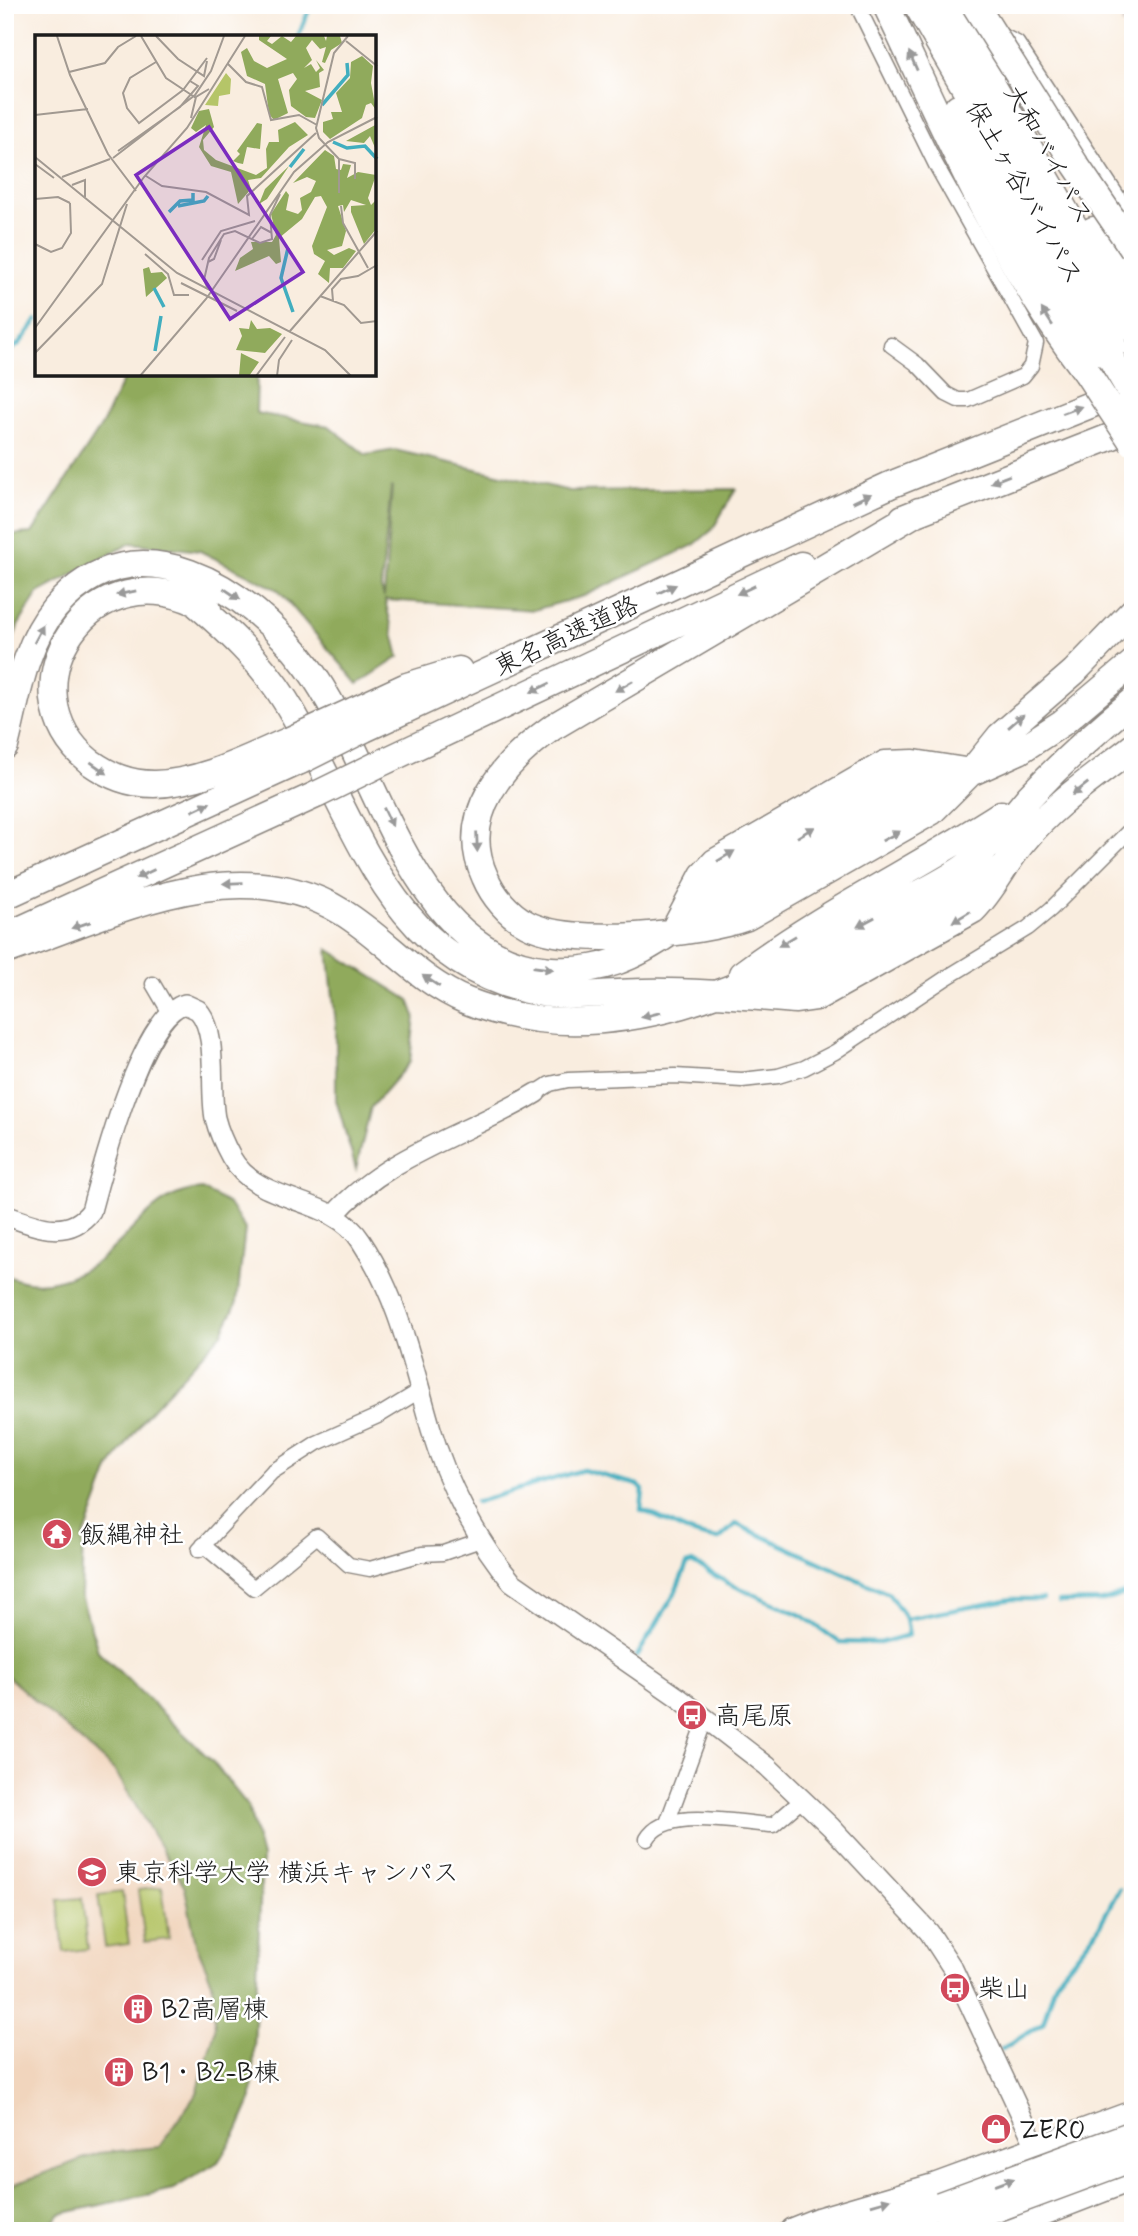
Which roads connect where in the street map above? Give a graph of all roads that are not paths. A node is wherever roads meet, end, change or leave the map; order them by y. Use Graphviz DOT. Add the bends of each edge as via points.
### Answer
graph roads {
  1 [pos="857,5"];
  2 [pos="886,5"];
  3 [pos="907,5"];
  4 [pos="917,5"];
  5 [pos="947,5"];
  6 [pos="964,5"];
  7 [pos="975,5"];
  8 [pos="988,45"];
  9 [pos="1133,220"];
  10 [pos="1090,226"];
  11 [pos="1133,249"];
  12 [pos="1133,285"];
  13 [pos="1133,303"];
  14 [pos="1133,329"];
  15 [pos="891,345"];
  16 [pos="1099,366"];
  17 [pos="1133,379"];
  18 [pos="1133,388"];
  19 [pos="1133,396"];
  20 [pos="1133,430"];
  21 [pos="1133,443"];
  22 [pos="919,511"];
  23 [pos="1133,611"];
  24 [pos="1133,663"];
  25 [pos="1133,672"];
  26 [pos="1094,698"];
  27 [pos="1133,701"];
  28 [pos="5,746"];
  29 [pos="1133,747"];
  30 [pos="295,750"];
  31 [pos="1133,758"];
  32 [pos="1107,768"];
  33 [pos="971,772"];
  34 [pos="1034,792"];
  35 [pos="1133,827"];
  36 [pos="1013,843"];
  37 [pos="975,871"];
  38 [pos="5,896"];
  39 [pos="674,930"];
  40 [pos="5,936"];
  41 [pos="5,951"];
  42 [pos="153,984"];
  43 [pos="716,994"];
  44 [pos="170,1013"];
  45 [pos="536,1093"];
  46 [pos="5,1215"];
  47 [pos="334,1215"];
  48 [pos="421,1390"];
  49 [pos="481,1540"];
  50 [pos="706,1717"];
  51 [pos="802,1800"];
  52 [pos="667,1823"];
  53 [pos="647,1839"];
  54 [pos="1133,2114"];
  55 [pos="1133,2134"];
  56 [pos="1038,2151"];
  57 [pos="1133,2158"];
  58 [pos="1133,2178"];
  59 [pos="1078,2200"];
  60 [pos="940,2221"];
  61 [pos="1037,2224"];
  62 [pos="793,2231"];
  63 [pos="851,2231"];
  64 [pos="994,2231"];
  1 -- 15 [label="street" via="942,177 1033,337 1036,354 1023,376 977,398 958,400"];
  16 -- 2 [label="highway, one-way" via="1020,274 977,199"];
  3 -- 16 [label="highway, 大和バイパス"];
  4 -- 17 [label="highway, 保土ヶ谷バイパス"];
  5 -- 14 [label="highway, 保土ヶ谷バイパス"];
  6 -- 8 [label="highway, 大和バイパス"];
  7 -- 11 [label="highway, bridge"];
  8 -- 9 [label="street" via="1005,37 1017,43"];
  8 -- 10 [label="highway, 大和バイパス"];
  10 -- 12 [label="highway"];
  10 -- 13 [label="highway, 大和バイパス"];
  16 -- 19 [label="highway, 大和バイパス, bridge"];
  16 -- 20 [label="highway"];
  16 -- 21 [label="highway, bridge"];
  30 -- 18 [label="highway, 東名高速道路, one-way, bridge" via="561,638 890,485"];
  20 -- 22 [label="highway, 東名高速道路, one-way"];
  22 -- 39 [label="highway, one-way" via="553,727 516,755 486,795 476,832 482,873 504,907 527,924 585,937"];
  22 -- 40 [label="highway, 東名高速道路, one-way, bridge"];
  33 -- 23 [label="highway, one-way" via="1000,736 1074,672"];
  24 -- 26 [label="highway"];
  25 -- 26 [label="highway"];
  26 -- 33 [label="highway" via="1041,738"];
  27 -- 34 [label="highway"];
  28 -- 39 [label="highway, one-way" via="27,661 55,608 76,588 124,566 179,567 203,576 263,617 307,665 422,883 470,938 515,962 566,971 625,961"];
  29 -- 32 [label="highway"];
  38 -- 30 [label="highway, 東名高速道路, one-way"];
  43 -- 30 [label="highway, one-way" via="558,995 508,985 455,957 395,902 363,853 299,724 262,667 192,600 148,590 124,592 88,610 61,646 53,671 52,698 65,737 79,754 107,774 133,783 156,784"];
  31 -- 32 [label="highway"];
  32 -- 36 [label="highway, one-way"];
  39 -- 33 [label="highway, one-way" via="723,925 747,917 912,825"];
  39 -- 33 [label="highway, one-way" via="703,875 715,862 873,771 885,765 914,763"];
  34 -- 36 [label="highway"];
  34 -- 37 [label="highway"];
  34 -- 43 [label="highway, one-way" via="946,850 779,946"];
  35 -- 45 [label="street" via="1028,928 817,1063 766,1078 568,1080"];
  36 -- 37 [label="highway"];
  36 -- 43 [label="highway, one-way" via="988,895 973,910 817,997 796,1000"];
  37 -- 43 [label="highway, one-way" via="791,964"];
  43 -- 41 [label="highway, one-way" via="636,1018 555,1020 498,1010 437,985 326,902 298,891 248,883 198,888"];
  42 -- 44 [label="street"];
  44 -- 46 [label="street" via="134,1077 92,1211 85,1220 74,1228 58,1230"];
  44 -- 47 [label="street" via="190,1005 204,1016 215,1118 242,1173 267,1189"];
  45 -- 47 [label="street" via="370,1180"];
  47 -- 48 [label="street" via="360,1238 376,1266 407,1341"];
  48 -- 49 [label="street" via="439,1451"];
  48 -- 49 [label="street" via="380,1415 317,1443 272,1472 201,1548 254,1588 317,1536 349,1564 370,1569 461,1549"];
  49 -- 50 [label="street" via="512,1582"];
  50 -- 51 [label="street"];
  50 -- 52 [label="street"];
  51 -- 52 [label="street" via="773,1825 699,1819"];
  51 -- 56 [label="street" via="944,1951"];
  52 -- 53 [label="street"];
  54 -- 56 [label="highway"];
  60 -- 55 [label="highway, one-way, bridge"];
  56 -- 59 [label="highway" via="1052,2186 1068,2199"];
  62 -- 56 [label="highway, one-way"];
  57 -- 60 [label="highway, bridge"];
  58 -- 59 [label="highway"];
  59 -- 61 [label="highway"];
  60 -- 63 [label="highway"];
  61 -- 64 [label="highway"];
}
